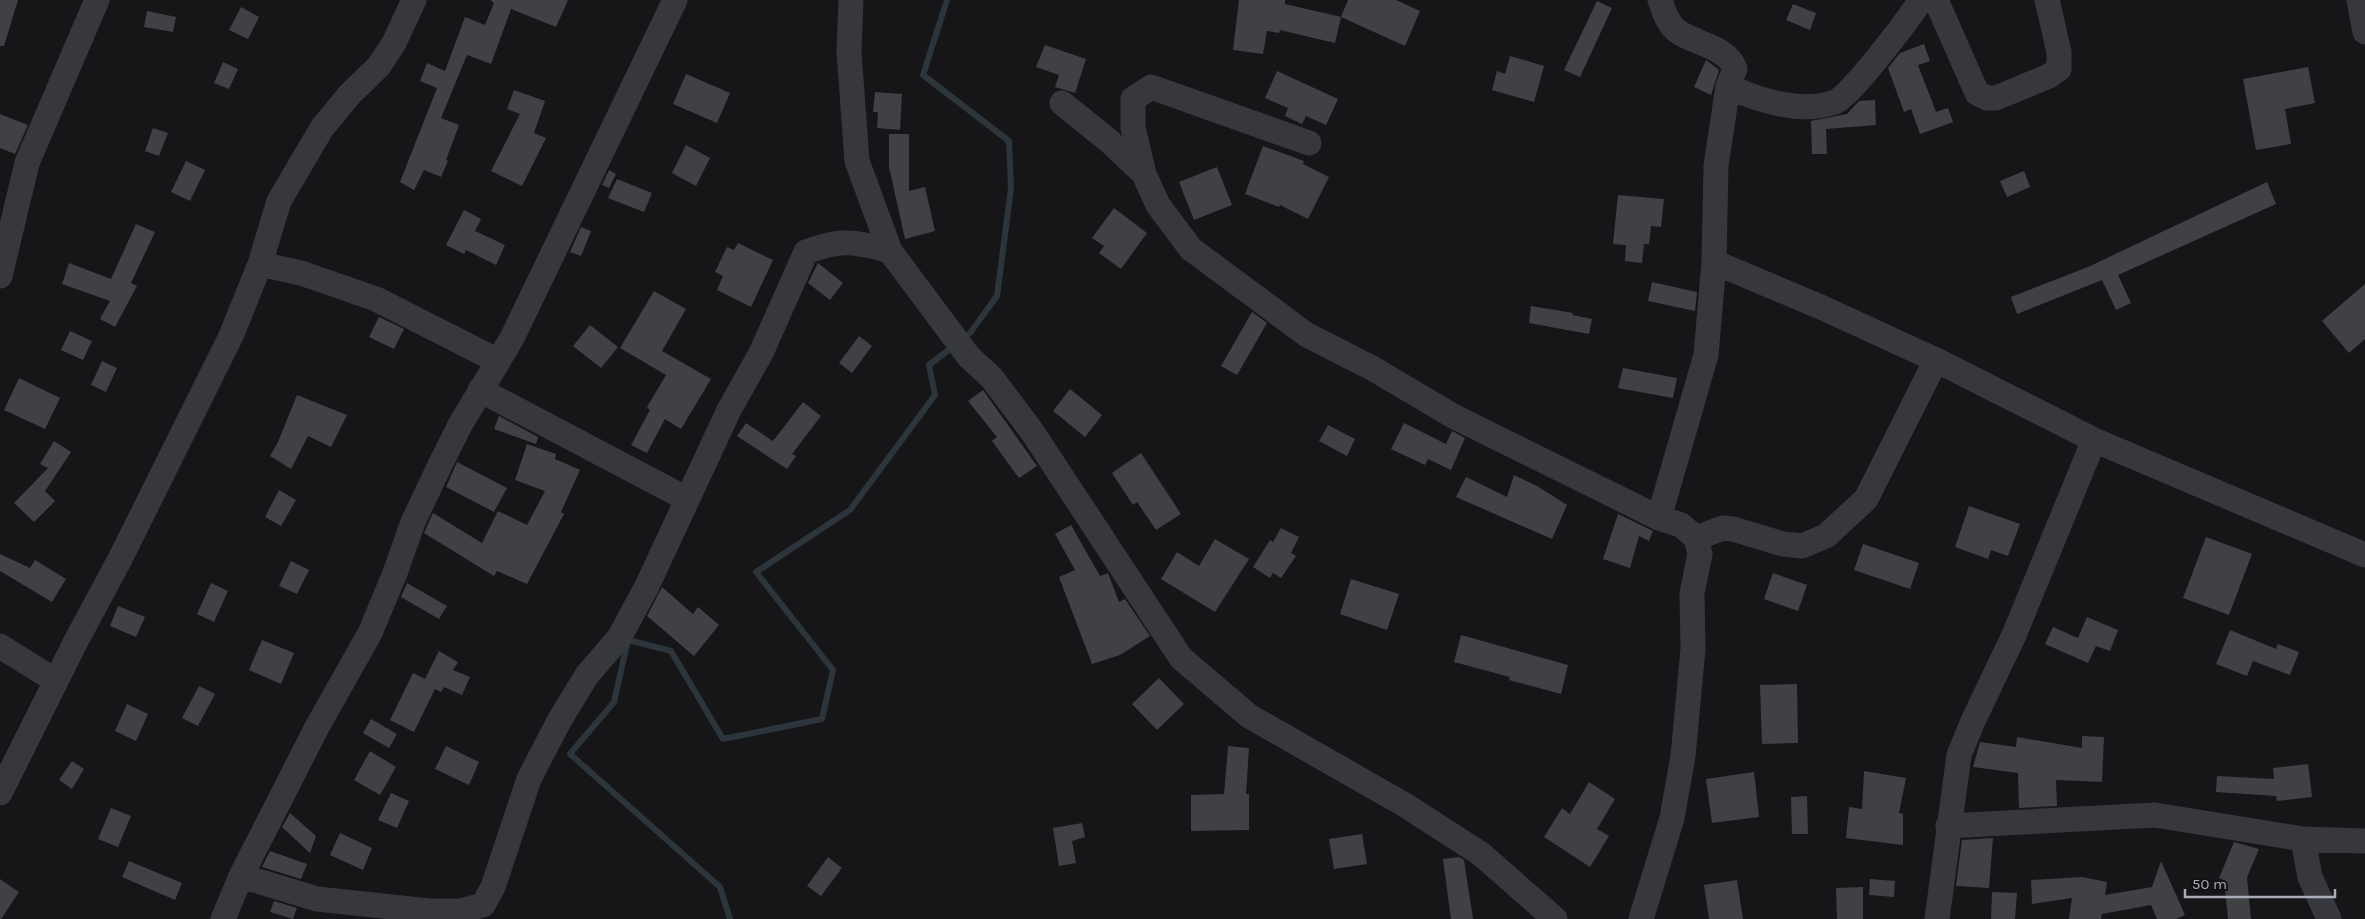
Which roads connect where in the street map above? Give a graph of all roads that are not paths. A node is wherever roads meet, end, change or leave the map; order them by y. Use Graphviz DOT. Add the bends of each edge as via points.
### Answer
graph roads {
  1 [pos="97,0"];
  2 [pos="414,0"];
  3 [pos="675,0"];
  4 [pos="851,0"];
  5 [pos="1660,0"];
  6 [pos="1921,0"];
  7 [pos="1936,0"];
  8 [pos="2047,0"];
  9 [pos="2359,0"];
  10 [pos="2365,32"];
  11 [pos="1728,86"];
  12 [pos="1062,103"];
  13 [pos="1309,143"];
  14 [pos="1144,174"];
  15 [pos="890,251"];
  16 [pos="1714,262"];
  17 [pos="260,264"];
  18 [pos="0,276"];
  19 [pos="1936,360"];
  20 [pos="498,361"];
  21 [pos="480,390"];
  22 [pos="2094,440"];
  23 [pos="687,499"];
  24 [pos="1659,518"];
  25 [pos="1696,538"];
  26 [pos="2365,555"];
  27 [pos="0,646"];
  28 [pos="56,682"];
  29 [pos="0,793"];
  30 [pos="1948,826"];
  31 [pos="2303,839"];
  32 [pos="2365,841"];
  33 [pos="241,876"];
  34 [pos="223,919"];
  35 [pos="1556,919"];
  36 [pos="1641,919"];
  37 [pos="1937,919"];
  38 [pos="2329,919"];
  1 -- 18 [label="street" via="27,163"];
  2 -- 17 [label="street" via="379,66 322,128 295,171 279,201"];
  3 -- 20 [label="street"];
  4 -- 15 [label="street" via="849,52 857,161"];
  5 -- 11 [label="street" via="1676,30 1729,57 1735,69"];
  6 -- 11 [label="street" via="1887,46 1837,102 1807,107 1752,98"];
  7 -- 8 [label="street" via="1977,93 1996,98 2059,70 2059,52"];
  9 -- 10 [label="street"];
  11 -- 16 [label="street" via="1716,166"];
  12 -- 14 [label="street"];
  13 -- 14 [label="street" via="1151,87 1133,99 1133,128"];
  14 -- 24 [label="street" via="1158,205 1191,249 1307,335 1372,368 1453,416"];
  15 -- 23 [label="street" via="858,242 829,244 806,252 761,353 729,410"];
  15 -- 35 [label="street" via="969,357 991,377 1031,430 1181,658 1249,716 1405,805 1481,854"];
  16 -- 19 [label="street"];
  16 -- 24 [label="street" via="1706,356"];
  17 -- 20 [label="street" via="301,273 376,299"];
  17 -- 28 [label="street" via="231,336 194,412"];
  19 -- 22 [label="street"];
  19 -- 25 [label="street" via="1866,500 1826,536 1802,546 1723,528"];
  20 -- 21 [label="street"];
  21 -- 23 [label="street"];
  21 -- 33 [label="street" via="413,522 370,633 317,727"];
  22 -- 26 [label="street"];
  22 -- 30 [label="street" via="2014,635 1959,755"];
  23 -- 33 [label="street" via="618,638 587,675 529,779 483,905 460,911 429,910 316,899"];
  24 -- 25 [label="street" via="1681,525"];
  25 -- 36 [label="street" via="1700,554 1692,593 1693,648 1683,756 1672,818"];
  27 -- 28 [label="street"];
  28 -- 29 [label="street"];
  30 -- 31 [label="street" via="2155,814"];
  30 -- 37 [label="street"];
  31 -- 32 [label="street"];
  31 -- 38 [label="street" via="2310,877"];
  33 -- 34 [label="street"];
}
